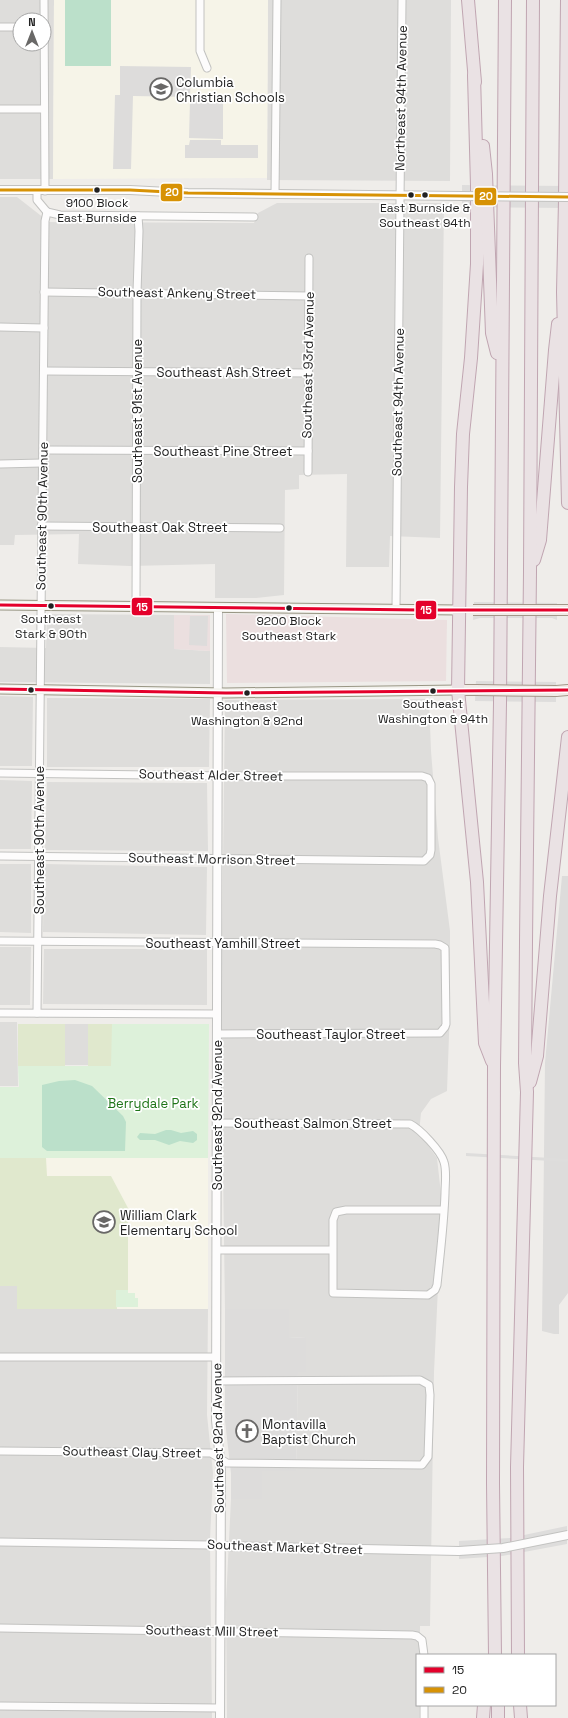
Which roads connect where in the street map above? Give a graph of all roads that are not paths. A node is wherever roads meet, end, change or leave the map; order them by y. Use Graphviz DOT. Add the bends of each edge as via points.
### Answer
graph roads {
  1 [pos="44,0"];
  2 [pos="200,0"];
  3 [pos="277,0"];
  4 [pos="402,0"];
  5 [pos="468,0"];
  6 [pos="505,0"];
  7 [pos="534,0"];
  8 [pos="538,0"];
  9 [pos="567,0"];
  10 [pos="44,12"];
  11 [pos="533,18"];
  12 [pos="0,27"];
  13 [pos="12,28"];
  14 [pos="44,52"];
  15 [pos="207,68"];
  16 [pos="474,75"];
  17 [pos="0,109"];
  18 [pos="44,109"];
  19 [pos="0,190"];
  20 [pos="41,190"];
  21 [pos="275,194"];
  22 [pos="400,196"];
  23 [pos="568,197"];
  24 [pos="47,212"];
  25 [pos="138,216"];
  26 [pos="254,217"];
  27 [pos="309,258"];
  28 [pos="44,292"];
  29 [pos="563,292"];
  30 [pos="137,293"];
  31 [pos="309,296"];
  32 [pos="0,328"];
  33 [pos="44,328"];
  34 [pos="501,369"];
  35 [pos="44,371"];
  36 [pos="137,372"];
  37 [pos="308,373"];
  38 [pos="43,450"];
  39 [pos="136,450"];
  40 [pos="308,451"];
  41 [pos="42,463"];
  42 [pos="0,464"];
  43 [pos="308,472"];
  44 [pos="568,503"];
  45 [pos="41,526"];
  46 [pos="136,527"];
  47 [pos="280,528"];
  48 [pos="530,572"];
  49 [pos="0,605"];
  50 [pos="41,606"];
  51 [pos="136,606"];
  52 [pos="218,607"];
  53 [pos="396,609"];
  54 [pos="458,610"];
  55 [pos="568,610"];
  56 [pos="0,689"];
  57 [pos="40,690"];
  58 [pos="458,690"];
  59 [pos="568,690"];
  60 [pos="217,693"];
  61 [pos="568,737"];
  62 [pos="0,773"];
  63 [pos="40,774"];
  64 [pos="217,775"];
  65 [pos="0,856"];
  66 [pos="38,857"];
  67 [pos="218,860"];
  68 [pos="424,861"];
  69 [pos="0,941"];
  70 [pos="38,941"];
  71 [pos="217,943"];
  72 [pos="0,1013"];
  73 [pos="37,1013"];
  74 [pos="217,1014"];
  75 [pos="443,1030"];
  76 [pos="217,1034"];
  77 [pos="494,1066"];
  78 [pos="527,1092"];
  79 [pos="217,1123"];
  80 [pos="444,1210"];
  81 [pos="217,1250"];
  82 [pos="332,1250"];
  83 [pos="0,1357"];
  84 [pos="216,1357"];
  85 [pos="216,1381"];
  86 [pos="0,1451"];
  87 [pos="220,1458"];
  88 [pos="568,1535"];
  89 [pos="0,1542"];
  90 [pos="220,1546"];
  91 [pos="0,1628"];
  92 [pos="220,1631"];
  93 [pos="495,1649"];
  94 [pos="424,1654"];
  95 [pos="518,1654"];
  96 [pos="0,1706"];
  97 [pos="424,1706"];
  98 [pos="484,1706"];
  99 [pos="498,1706"];
  100 [pos="520,1706"];
  101 [pos="220,1708"];
  102 [pos="220,1718"];
  103 [pos="424,1718"];
  104 [pos="483,1718"];
  105 [pos="498,1718"];
  106 [pos="521,1718"];
  1 -- 10 [label="street"];
  2 -- 15 [label="street" via="200,51"];
  3 -- 21 [label="street"];
  4 -- 22 [label="street, Northeast 94th Avenue"];
  5 -- 16 [label="highway"];
  6 -- 34 [label="highway"];
  7 -- 11 [label="highway"];
  8 -- 11 [label="highway"];
  9 -- 29 [label="highway"];
  11 -- 48 [label="highway"];
  12 -- 13 [label="street"];
  14 -- 18 [label="street"];
  16 -- 34 [label="highway" via="485,169 492,333"];
  16 -- 54 [label="highway" via="477,264 463,434"];
  17 -- 18 [label="street"];
  18 -- 20 [label="street"];
  19 -- 20 [label="street"];
  20 -- 21 [label="street"];
  20 -- 24 [label="street" via="37,200"];
  21 -- 22 [label="street"];
  22 -- 23 [label="street, bridge"];
  22 -- 53 [label="street, Southeast 94th Avenue"];
  24 -- 25 [label="street" via="60,215"];
  24 -- 28 [label="street, Southeast 90th Avenue"];
  25 -- 26 [label="street"];
  25 -- 30 [label="street, Southeast 91st Avenue" via="140,231"];
  27 -- 31 [label="street, Southeast 93rd Avenue"];
  28 -- 30 [label="street, Southeast Ankeny Street"];
  28 -- 33 [label="street, Southeast 90th Avenue"];
  29 -- 44 [label="highway"];
  29 -- 48 [label="highway" via="555,350 540,540"];
  30 -- 31 [label="street, Southeast Ankeny Street"];
  30 -- 36 [label="street, Southeast 91st Avenue"];
  31 -- 37 [label="street, Southeast 93rd Avenue"];
  32 -- 33 [label="street"];
  33 -- 35 [label="street, Southeast 90th Avenue"];
  34 -- 77 [label="highway" via="500,695"];
  35 -- 36 [label="street, Southeast Ash Street"];
  35 -- 38 [label="street, Southeast 90th Avenue"];
  36 -- 37 [label="street, Southeast Ash Street"];
  36 -- 39 [label="street, Southeast 91st Avenue"];
  37 -- 40 [label="street, Southeast 93rd Avenue"];
  38 -- 39 [label="street, Southeast Pine Street"];
  38 -- 41 [label="street, Southeast 90th Avenue"];
  39 -- 40 [label="street, Southeast Pine Street"];
  39 -- 46 [label="street, Southeast 91st Avenue"];
  40 -- 43 [label="street, Southeast 93rd Avenue"];
  41 -- 42 [label="street"];
  41 -- 45 [label="street, Southeast 90th Avenue"];
  45 -- 46 [label="street, Southeast Oak Street"];
  45 -- 50 [label="street, Southeast 90th Avenue"];
  46 -- 47 [label="street, Southeast Oak Street"];
  46 -- 51 [label="street, Southeast 91st Avenue"];
  48 -- 78 [label="highway" via="525,1063"];
  49 -- 50 [label="main road"];
  50 -- 51 [label="main road"];
  50 -- 57 [label="street, Southeast 90th Avenue"];
  51 -- 52 [label="main road"];
  52 -- 53 [label="main road"];
  52 -- 60 [label="street, Southeast 92nd Avenue"];
  53 -- 54 [label="main road"];
  54 -- 55 [label="main road, bridge"];
  54 -- 58 [label="highway"];
  56 -- 57 [label="main road"];
  57 -- 60 [label="main road"];
  57 -- 63 [label="street, Southeast 90th Avenue"];
  58 -- 59 [label="main road, bridge"];
  58 -- 60 [label="main road"];
  58 -- 77 [label="highway" via="477,882 485,1043"];
  60 -- 64 [label="street, Southeast 92nd Avenue"];
  61 -- 78 [label="highway" via="550,896 537,1056"];
  62 -- 63 [label="street, Southeast Alder Street"];
  63 -- 64 [label="street, Southeast Alder Street"];
  63 -- 66 [label="street, Southeast 90th Avenue"];
  64 -- 67 [label="street, Southeast 92nd Avenue"];
  64 -- 68 [label="street, Southeast Alder Street" via="428,778 431,784 431,852"];
  65 -- 66 [label="street, Southeast Morrison Street"];
  66 -- 67 [label="street, Southeast Morrison Street"];
  66 -- 70 [label="street, Southeast 90th Avenue"];
  67 -- 68 [label="street, Southeast Morrison Street"];
  67 -- 71 [label="street, Southeast 92nd Avenue"];
  69 -- 70 [label="street, Southeast Yamhill Street"];
  70 -- 71 [label="street, Southeast Yamhill Street"];
  70 -- 73 [label="street, Southeast 90th Avenue"];
  71 -- 74 [label="street, Southeast 92nd Avenue"];
  71 -- 75 [label="street, Southeast Yamhill Street" via="440,945 444,948 446,1024"];
  72 -- 73 [label="street"];
  73 -- 74 [label="street"];
  74 -- 76 [label="street, Southeast 92nd Avenue"];
  75 -- 76 [label="street, Southeast Taylor Street" via="434,1034"];
  76 -- 79 [label="street, Southeast 92nd Avenue"];
  77 -- 93 [label="highway"];
  78 -- 95 [label="highway" via="517,1467"];
  79 -- 80 [label="street, Southeast Salmon Street" via="410,1124 416,1127 444,1161"];
  79 -- 81 [label="street, Southeast 92nd Avenue"];
  80 -- 82 [label="street" via="336,1212 333,1220"];
  80 -- 82 [label="street" via="437,1285 428,1295 333,1293"];
  81 -- 82 [label="street"];
  81 -- 84 [label="street, Southeast 92nd Avenue"];
  83 -- 84 [label="street"];
  84 -- 85 [label="street, Southeast 92nd Avenue"];
  85 -- 87 [label="street, Southeast 92nd Avenue" via="216,1420"];
  85 -- 87 [label="street, Southeast Clay Street" via="420,1380 429,1385 430,1403 428,1457 422,1465 227,1463"];
  86 -- 87 [label="street, Southeast Clay Street" via="211,1453"];
  87 -- 90 [label="street, Southeast 92nd Avenue"];
  88 -- 90 [label="street, Southeast Market Street, bridge" via="503,1548 459,1551"];
  89 -- 90 [label="street, Southeast Market Street"];
  90 -- 92 [label="street, Southeast 92nd Avenue"];
  91 -- 92 [label="street, Southeast Mill Street"];
  92 -- 94 [label="street, Southeast Mill Street" via="412,1635 422,1640"];
  92 -- 101 [label="street, Southeast 92nd Avenue"];
  96 -- 101 [label="street"];
  97 -- 103 [label="street"];
  98 -- 104 [label="highway"];
  99 -- 105 [label="highway"];
  100 -- 106 [label="highway"];
  101 -- 102 [label="street, Southeast 92nd Avenue"];
}
